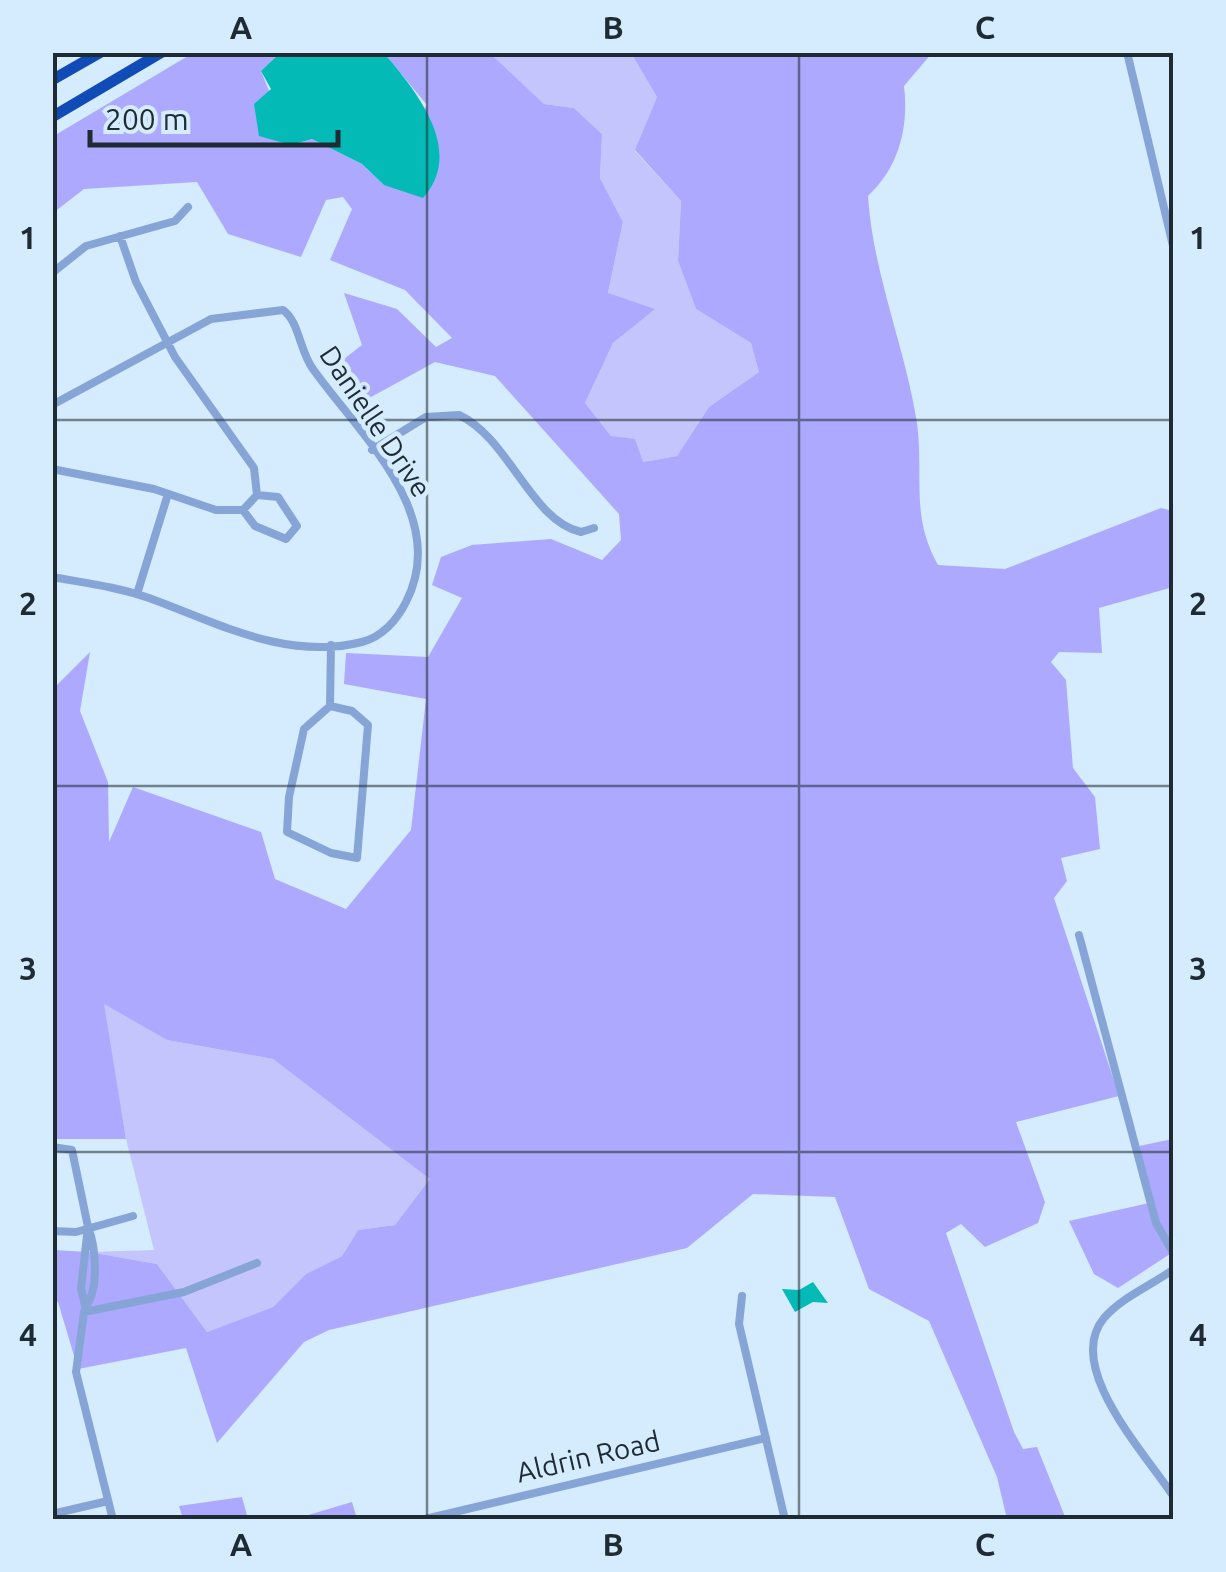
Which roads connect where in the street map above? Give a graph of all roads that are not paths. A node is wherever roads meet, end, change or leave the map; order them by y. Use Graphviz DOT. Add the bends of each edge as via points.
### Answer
graph roads {
  1 [pos="101,52"];
  2 [pos="162,52"];
  3 [pos="1127,52"];
  4 [pos="52,80"];
  5 [pos="52,117"];
  6 [pos="188,207"];
  7 [pos="120,236"];
  8 [pos="1174,250"];
  9 [pos="52,273"];
  10 [pos="167,342"];
  11 [pos="52,405"];
  12 [pos="372,450"];
  13 [pos="52,468"];
  14 [pos="168,494"];
  15 [pos="257,494"];
  16 [pos="244,510"];
  17 [pos="594,528"];
  18 [pos="52,577"];
  19 [pos="137,594"];
  20 [pos="330,645"];
  21 [pos="330,706"];
  22 [pos="1079,935"];
  23 [pos="52,1148"];
  24 [pos="133,1216"];
  25 [pos="88,1228"];
  26 [pos="52,1232"];
  27 [pos="1174,1254"];
  28 [pos="257,1263"];
  29 [pos="1174,1269"];
  30 [pos="742,1296"];
  31 [pos="87,1308"];
  32 [pos="766,1438"];
  33 [pos="1170,1492"];
  34 [pos="108,1501"];
  35 [pos="52,1514"];
  36 [pos="113,1520"];
  37 [pos="421,1520"];
  38 [pos="786,1520"];
  1 -- 4 [label="highway"];
  2 -- 5 [label="highway"];
  3 -- 8 [label="street"];
  6 -- 7 [label="street" via="176,221"];
  7 -- 9 [label="street" via="78,250"];
  7 -- 10 [label="street"];
  10 -- 11 [label="street"];
  10 -- 12 [label="street, Danielle Drive" via="227,314 283,310 292,317 306,360"];
  10 -- 15 [label="street" via="254,468"];
  12 -- 17 [label="street" via="426,417 459,415 494,442 559,522 581,532"];
  12 -- 20 [label="street, Danielle Drive" via="412,511 415,577 384,631 362,642"];
  13 -- 14 [label="street"];
  14 -- 16 [label="street" via="216,510"];
  14 -- 19 [label="street"];
  15 -- 16 [label="street"];
  15 -- 16 [label="street" via="278,497 296,526 286,538 255,526"];
  18 -- 19 [label="street, Danielle Drive"];
  19 -- 20 [label="street, Danielle Drive" via="276,645"];
  20 -- 21 [label="street"];
  21 -- 21 [label="street" via="304,730 286,824 291,838 356,858 369,734 352,710"];
  22 -- 27 [label="street" via="1156,1223"];
  23 -- 25 [label="street" via="72,1150"];
  24 -- 25 [label="street"];
  25 -- 26 [label="street"];
  25 -- 31 [label="street" via="94,1240"];
  28 -- 31 [label="street" via="184,1292"];
  29 -- 33 [label="street" via="1106,1316 1091,1354 1099,1384"];
  30 -- 32 [label="street" via="740,1324"];
  31 -- 34 [label="street" via="76,1372"];
  32 -- 37 [label="street, Aldrin Road"];
  32 -- 38 [label="street"];
  34 -- 35 [label="street"];
  34 -- 36 [label="street"];
}
